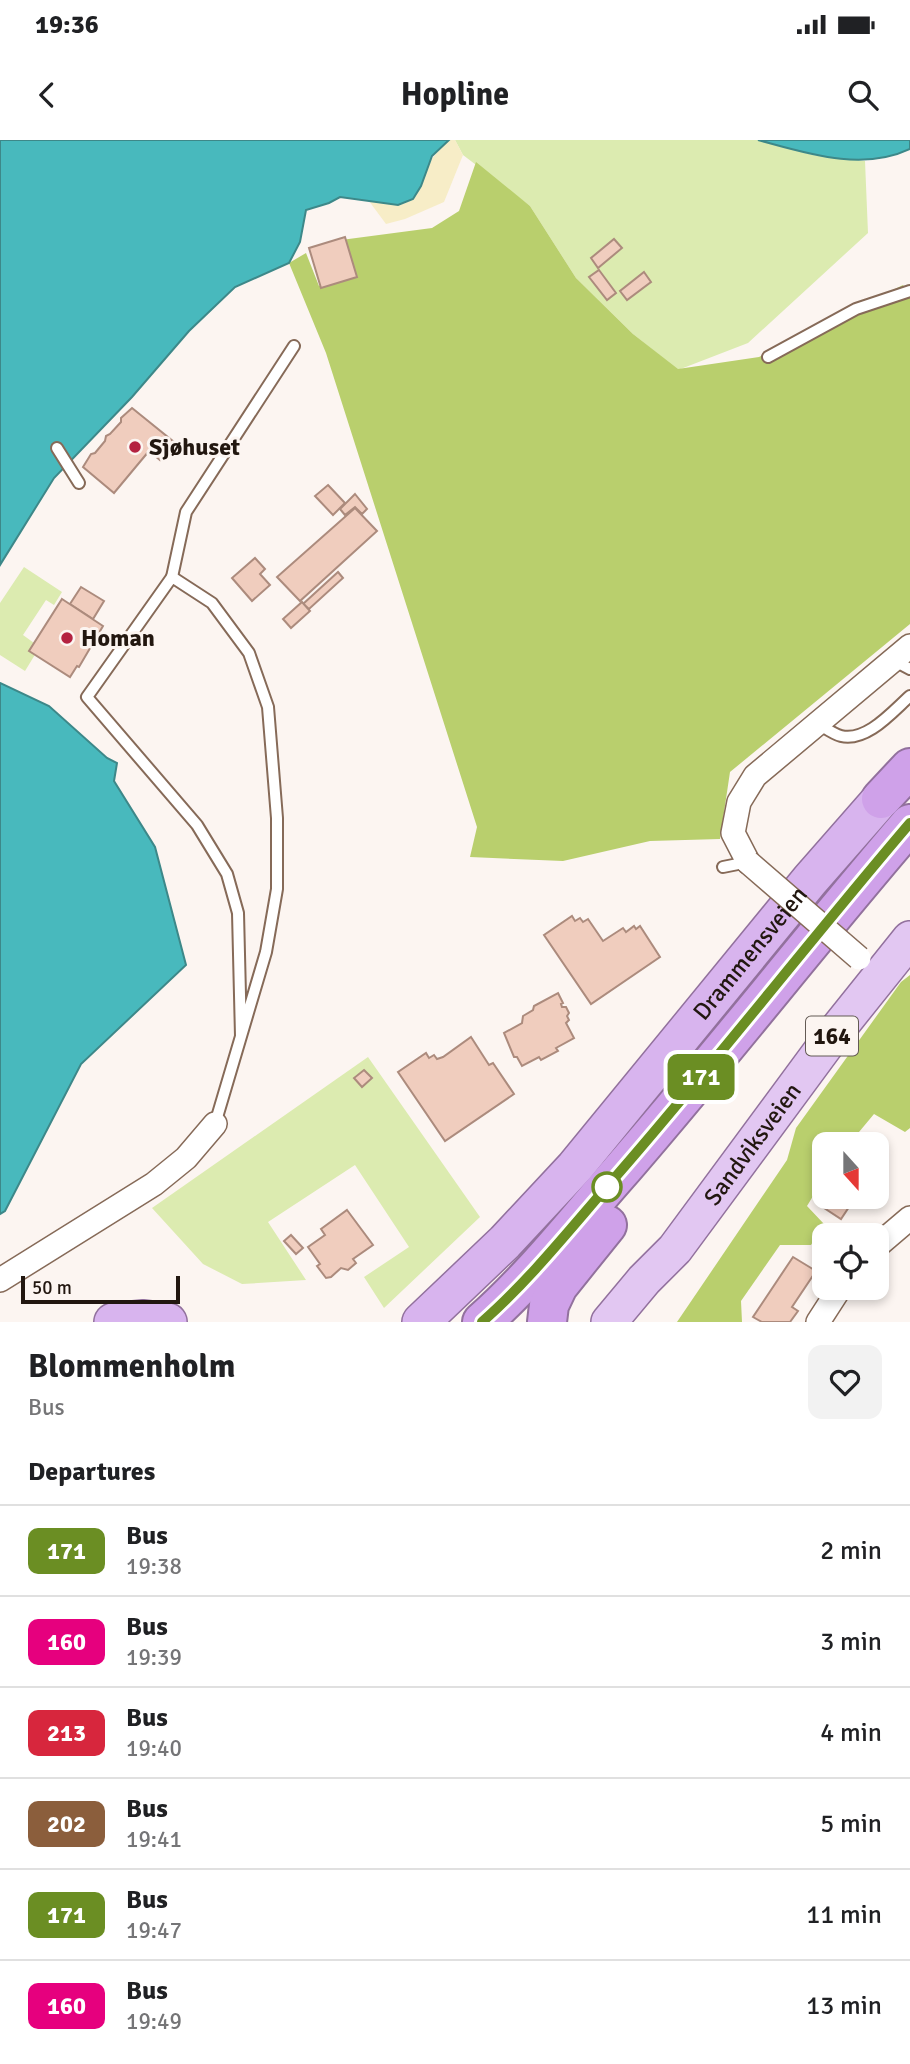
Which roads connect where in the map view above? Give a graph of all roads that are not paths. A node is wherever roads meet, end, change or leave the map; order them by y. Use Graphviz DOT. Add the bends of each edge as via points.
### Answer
graph roads {
  1 [pos="910,292"];
  2 [pos="293,346"];
  3 [pos="768,357"];
  4 [pos="57,448"];
  5 [pos="79,483"];
  6 [pos="172,577"];
  7 [pos="904,659"];
  8 [pos="910,696"];
  9 [pos="817,723"];
  10 [pos="910,768"];
  11 [pos="881,799"];
  12 [pos="910,824"];
  13 [pos="748,862"];
  14 [pos="723,867"];
  15 [pos="910,939"];
  16 [pos="869,966"];
  17 [pos="241,1036"];
  18 [pos="691,1089"];
  19 [pos="215,1124"];
  20 [pos="910,1218"];
  21 [pos="889,1236"];
  22 [pos="675,1249"];
  23 [pos="0,1280"];
  24 [pos="457,1289"];
  25 [pos="832,1300"];
  26 [pos="113,1322"];
  27 [pos="168,1322"];
  28 [pos="397,1322"];
  29 [pos="421,1322"];
  30 [pos="482,1322"];
  31 [pos="547,1322"];
  32 [pos="609,1322"];
  33 [pos="635,1322"];
  34 [pos="818,1322"];
  1 -- 3 [label="lane" via="856,309"];
  2 -- 6 [label="lane" via="186,512"];
  4 -- 5 [label="lane"];
  6 -- 17 [label="lane" via="212,603 249,653 268,708 277,818 277,889 266,952"];
  6 -- 17 [label="lane" via="88,697 198,825 227,874 238,913"];
  7 -- 9 [label="street"];
  8 -- 9 [label="lane" via="856,737 840,736"];
  9 -- 13 [label="street" via="755,776 739,802 733,833"];
  10 -- 11 [label="highway, Drammensveien"];
  11 -- 24 [label="highway, Drammensveien" via="575,1167"];
  12 -- 18 [label="highway, Drammensveien"];
  13 -- 14 [label="lane"];
  13 -- 16 [label="street, bridge"];
  15 -- 16 [label="main road, Sandviksveien / 164"];
  16 -- 22 [label="main road, Sandviksveien / 164" via="785,1099"];
  17 -- 19 [label="lane"];
  18 -- 30 [label="highway, Drammensveien" via="546,1257"];
  18 -- 31 [label="highway" via="672,1147 558,1286"];
  19 -- 23 [label="street" via="154,1184"];
  20 -- 21 [label="street"];
  22 -- 32 [label="main road, Sandviksveien / 164"];
  22 -- 33 [label="main road, Sandviksveien / 164"];
  24 -- 28 [label="highway"];
  24 -- 29 [label="highway, Drammensveien"];
  25 -- 34 [label="street"];
  26 -- 27 [label="highway"];
}
